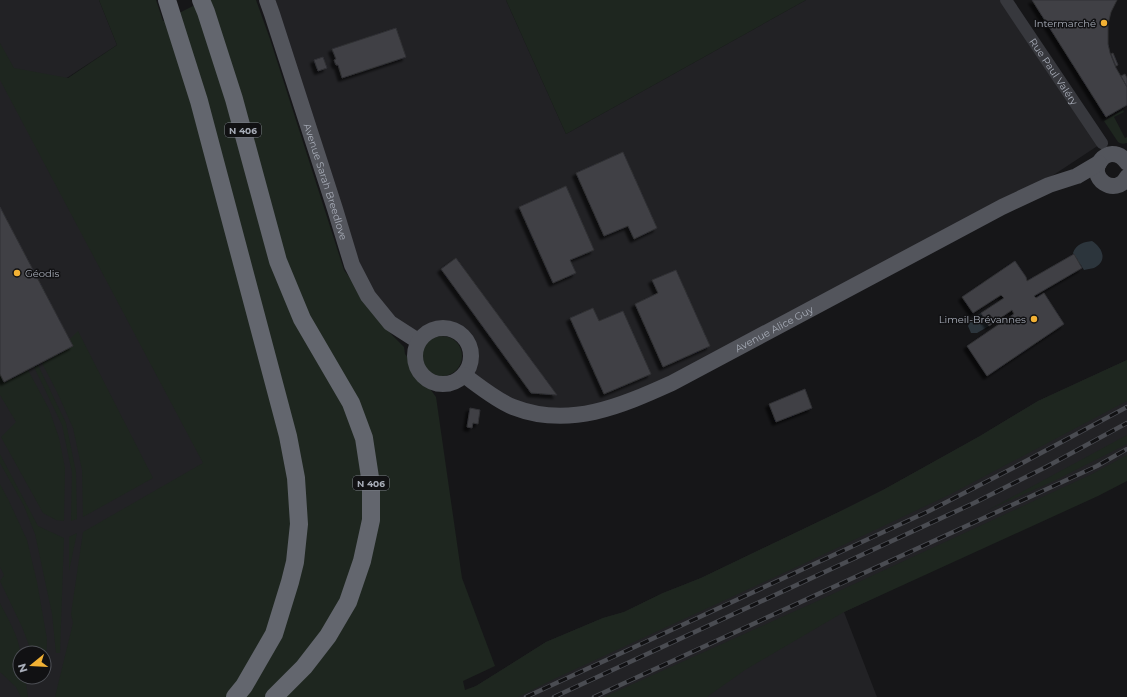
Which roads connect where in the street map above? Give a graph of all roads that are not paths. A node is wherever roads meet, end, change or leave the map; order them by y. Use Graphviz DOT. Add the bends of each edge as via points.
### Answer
graph roads {
  1 [pos="168,0"];
  2 [pos="201,0"];
  3 [pos="267,0"];
  4 [pos="1006,0"];
  5 [pos="1112,155"];
  6 [pos="1077,176"];
  7 [pos="1100,180"];
  8 [pos="1125,183"];
  9 [pos="418,341"];
  10 [pos="464,375"];
  11 [pos="235,697"];
  12 [pos="274,697"];
  1 -- 11 [label="highway" via="199,101 288,436 296,478 299,524 290,582 274,634"];
  2 -- 12 [label="highway, N 406" via="234,99 278,261 302,319 351,403 364,438 371,484 371,520 362,561 348,602 314,655"];
  3 -- 9 [label="main road, Avenue Sarah Breedlove" via="352,265 368,296 390,323"];
  4 -- 5 [label="street, Rue Paul Valéry"];
  5 -- 6 [label="main road, Avenue Alice Guy"];
  5 -- 7 [label="main road" via="1097,170"];
  6 -- 7 [label="main road, Avenue Alice Guy"];
  6 -- 10 [label="main road, Avenue Alice Guy" via="1049,185 1002,207 672,383 635,400 599,412 566,416 539,415 512,406"];
  7 -- 8 [label="main road, Avenue Alice Guy" via="1109,185"];
  9 -- 10 [label="main road" via="414,355 416,367 422,376 443,385 454,382"];
  9 -- 10 [label="main road" via="431,330 444,327 455,330 465,337 472,357"];
}
